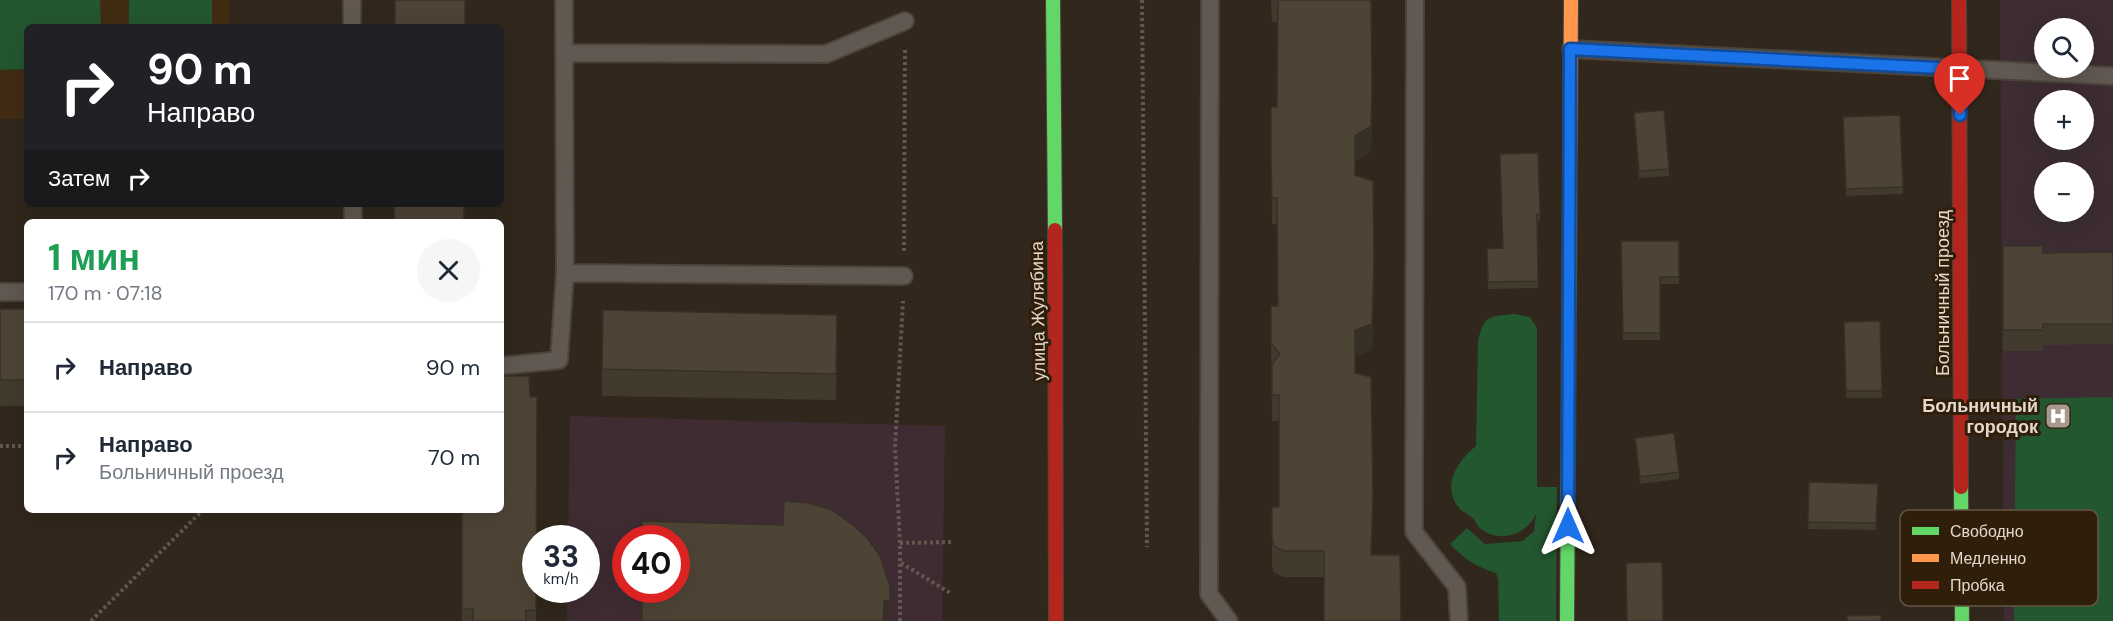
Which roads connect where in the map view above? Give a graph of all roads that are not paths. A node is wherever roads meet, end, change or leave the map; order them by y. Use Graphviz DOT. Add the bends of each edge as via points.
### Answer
graph roads {
  1 [pos="352,0"];
  2 [pos="564,0"];
  3 [pos="1053,0"];
  4 [pos="1209,0"];
  5 [pos="1415,0"];
  6 [pos="1571,0"];
  7 [pos="1959,0"];
  8 [pos="905,21"];
  9 [pos="352,24"];
  10 [pos="1570,49"];
  11 [pos="564,53"];
  12 [pos="1960,69"];
  13 [pos="2113,76"];
  14 [pos="565,273"];
  15 [pos="904,276"];
  16 [pos="0,292"];
  17 [pos="24,292"];
  18 [pos="504,366"];
  19 [pos="1962,510"];
  20 [pos="1962,606"];
  21 [pos="1056,621"];
  22 [pos="1229,621"];
  23 [pos="1459,621"];
  24 [pos="1567,621"];
  25 [pos="1962,621"];
  1 -- 9 [label="lane"];
  2 -- 11 [label="lane"];
  3 -- 21 [label="street, улица Жулябина"];
  4 -- 22 [label="lane" via="1209,594"];
  5 -- 23 [label="lane" via="1414,532 1457,587"];
  6 -- 10 [label="street"];
  7 -- 12 [label="street, Больничный проезд"];
  8 -- 11 [label="lane" via="826,54"];
  10 -- 12 [label="lane"];
  10 -- 24 [label="street"];
  11 -- 14 [label="lane"];
  12 -- 13 [label="lane"];
  12 -- 19 [label="street, Больничный проезд"];
  14 -- 15 [label="lane"];
  14 -- 18 [label="lane" via="559,360"];
  16 -- 17 [label="lane"];
  20 -- 25 [label="street, Больничный проезд"];
}
